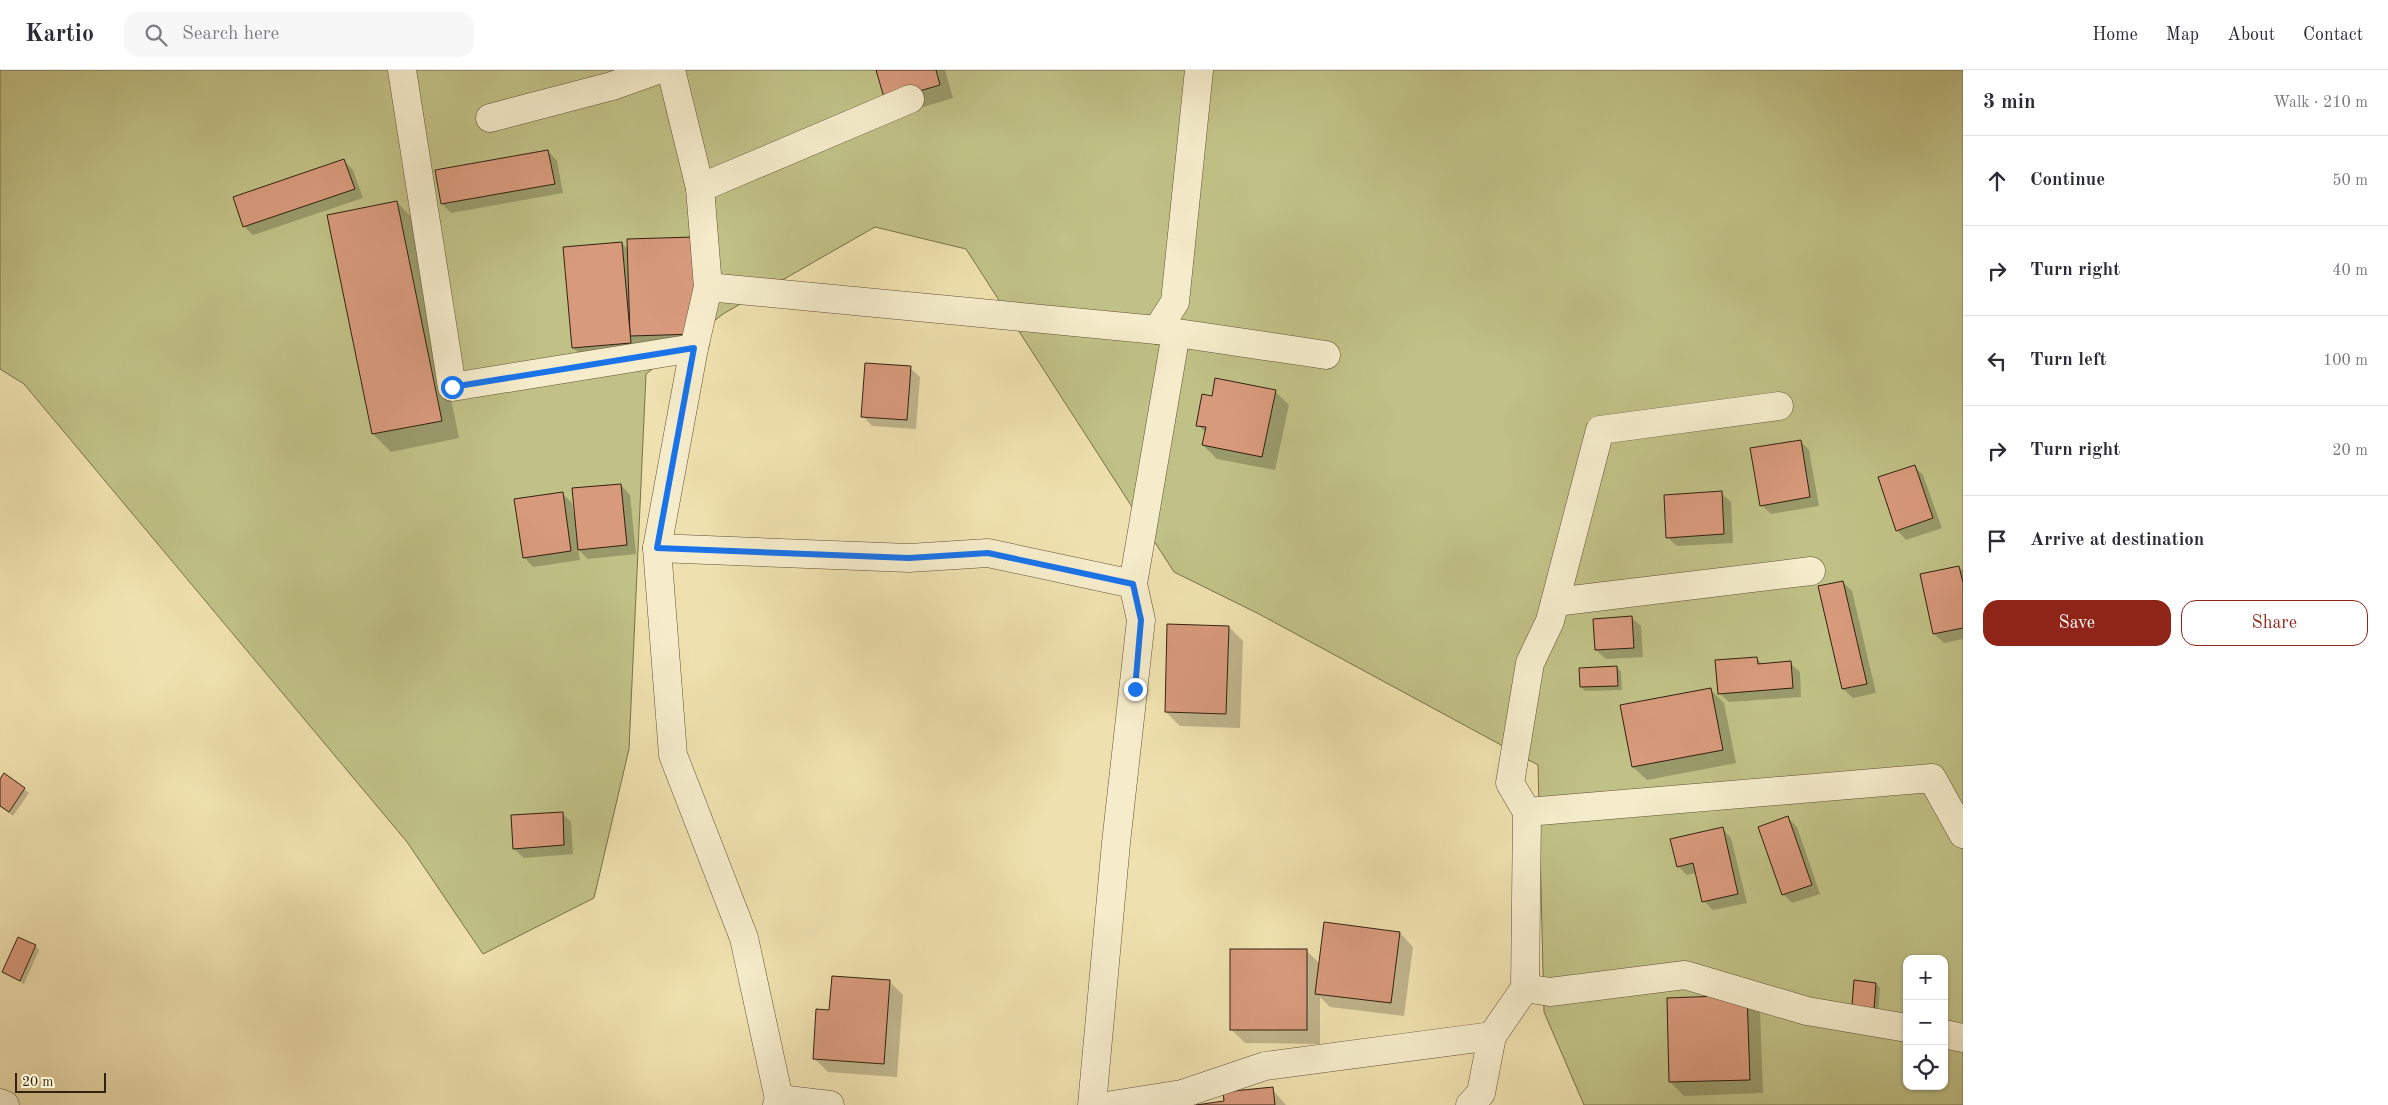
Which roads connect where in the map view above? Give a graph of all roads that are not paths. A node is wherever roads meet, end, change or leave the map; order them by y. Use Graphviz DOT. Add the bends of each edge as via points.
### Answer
graph roads {
  1 [pos="402,70"];
  2 [pos="657,70"];
  3 [pos="671,70"];
  4 [pos="1199,70"];
  5 [pos="910,99"];
  6 [pos="490,118"];
  7 [pos="700,188"];
  8 [pos="708,287"];
  9 [pos="1166,332"];
  10 [pos="694,348"];
  11 [pos="1326,355"];
  12 [pos="1780,406"];
  13 [pos="657,548"];
  14 [pos="1811,570"];
  15 [pos="1133,584"];
  16 [pos="1555,602"];
  17 [pos="1526,812"];
  18 [pos="1963,834"];
  19 [pos="1524,988"];
  20 [pos="1903,1027"];
  21 [pos="1948,1035"];
  22 [pos="1492,1036"];
  23 [pos="1963,1038"];
  24 [pos="778,1102"];
  25 [pos="0,1103"];
  26 [pos="5,1105"];
  27 [pos="830,1105"];
  28 [pos="1092,1105"];
  29 [pos="1112,1105"];
  30 [pos="1470,1105"];
  1 -- 10 [label="street" via="452,387"];
  2 -- 6 [label="street" via="612,86"];
  3 -- 7 [label="street"];
  4 -- 9 [label="street" via="1175,302"];
  5 -- 7 [label="street"];
  7 -- 8 [label="street"];
  8 -- 9 [label="street"];
  8 -- 10 [label="street"];
  9 -- 11 [label="street"];
  9 -- 15 [label="street"];
  10 -- 13 [label="street"];
  12 -- 16 [label="street" via="1600,430"];
  13 -- 15 [label="street" via="909,558 988,553"];
  13 -- 24 [label="street" via="673,754 744,938"];
  14 -- 16 [label="street"];
  15 -- 28 [label="street" via="1141,620"];
  16 -- 17 [label="street" via="1550,621 1530,663 1510,783"];
  17 -- 18 [label="street" via="1932,778"];
  17 -- 19 [label="street"];
  19 -- 20 [label="street" via="1550,992 1685,974 1807,1011"];
  19 -- 22 [label="street"];
  21 -- 23 [label="street"];
  22 -- 29 [label="street" via="1265,1066 1182,1094"];
  22 -- 30 [label="street" via="1481,1093"];
  24 -- 27 [label="street"];
  25 -- 26 [label="street"];
}
